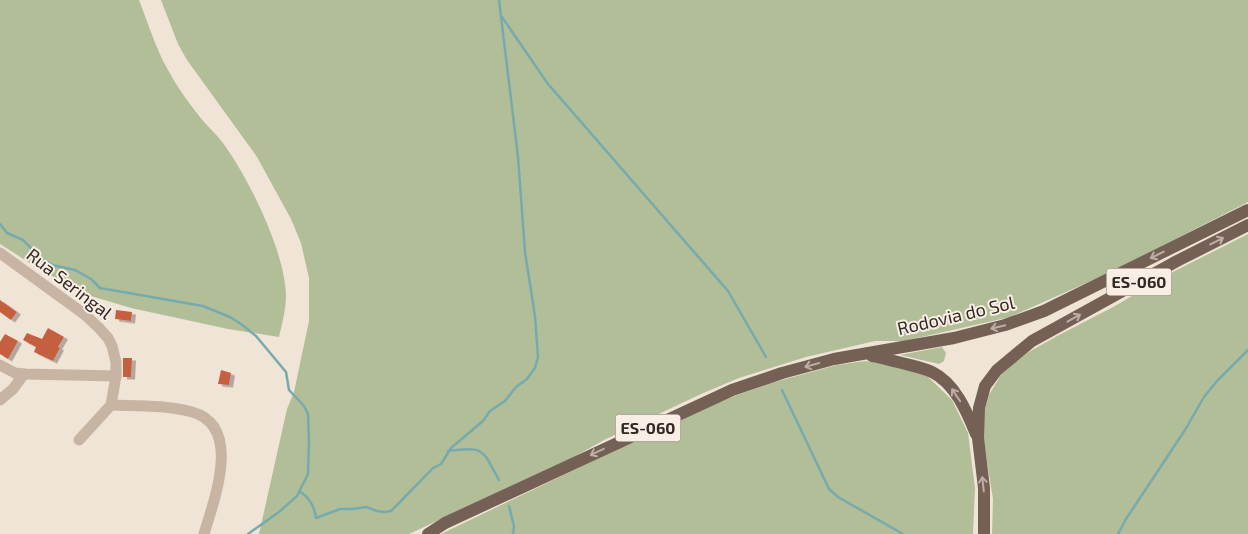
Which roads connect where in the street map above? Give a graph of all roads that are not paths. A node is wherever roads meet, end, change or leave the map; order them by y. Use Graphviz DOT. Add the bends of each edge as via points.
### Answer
graph roads {
  1 [pos="1248,210"];
  2 [pos="1248,225"];
  3 [pos="0,252"];
  4 [pos="859,354"];
  5 [pos="0,365"];
  6 [pos="24,374"];
  7 [pos="116,376"];
  8 [pos="0,400"];
  9 [pos="111,405"];
  10 [pos="978,438"];
  11 [pos="79,440"];
  12 [pos="445,523"];
  13 [pos="984,533"];
  14 [pos="204,534"];
  15 [pos="420,534"];
  16 [pos="428,534"];
  1 -- 4 [label="main road, Rodovia do Sol / ES-060, one-way" via="1044,311 954,338"];
  10 -- 2 [label="main road, ES-060, one-way" via="979,408 985,386 997,370 1032,341"];
  3 -- 7 [label="street, Rua Seringal" via="99,328 112,346"];
  10 -- 4 [label="main road, one-way" via="958,398 933,372 882,357"];
  4 -- 12 [label="main road, ES-060, one-way" via="782,373 732,390"];
  5 -- 6 [label="street"];
  6 -- 7 [label="street"];
  6 -- 8 [label="street"];
  7 -- 9 [label="street, Rua Seringal"];
  9 -- 11 [label="street"];
  9 -- 14 [label="street" via="193,412 214,425 220,442 221,462"];
  13 -- 10 [label="main road, ES-060, one-way" via="984,488"];
  12 -- 15 [label="main road"];
  12 -- 16 [label="main road, ES-060"];
}
